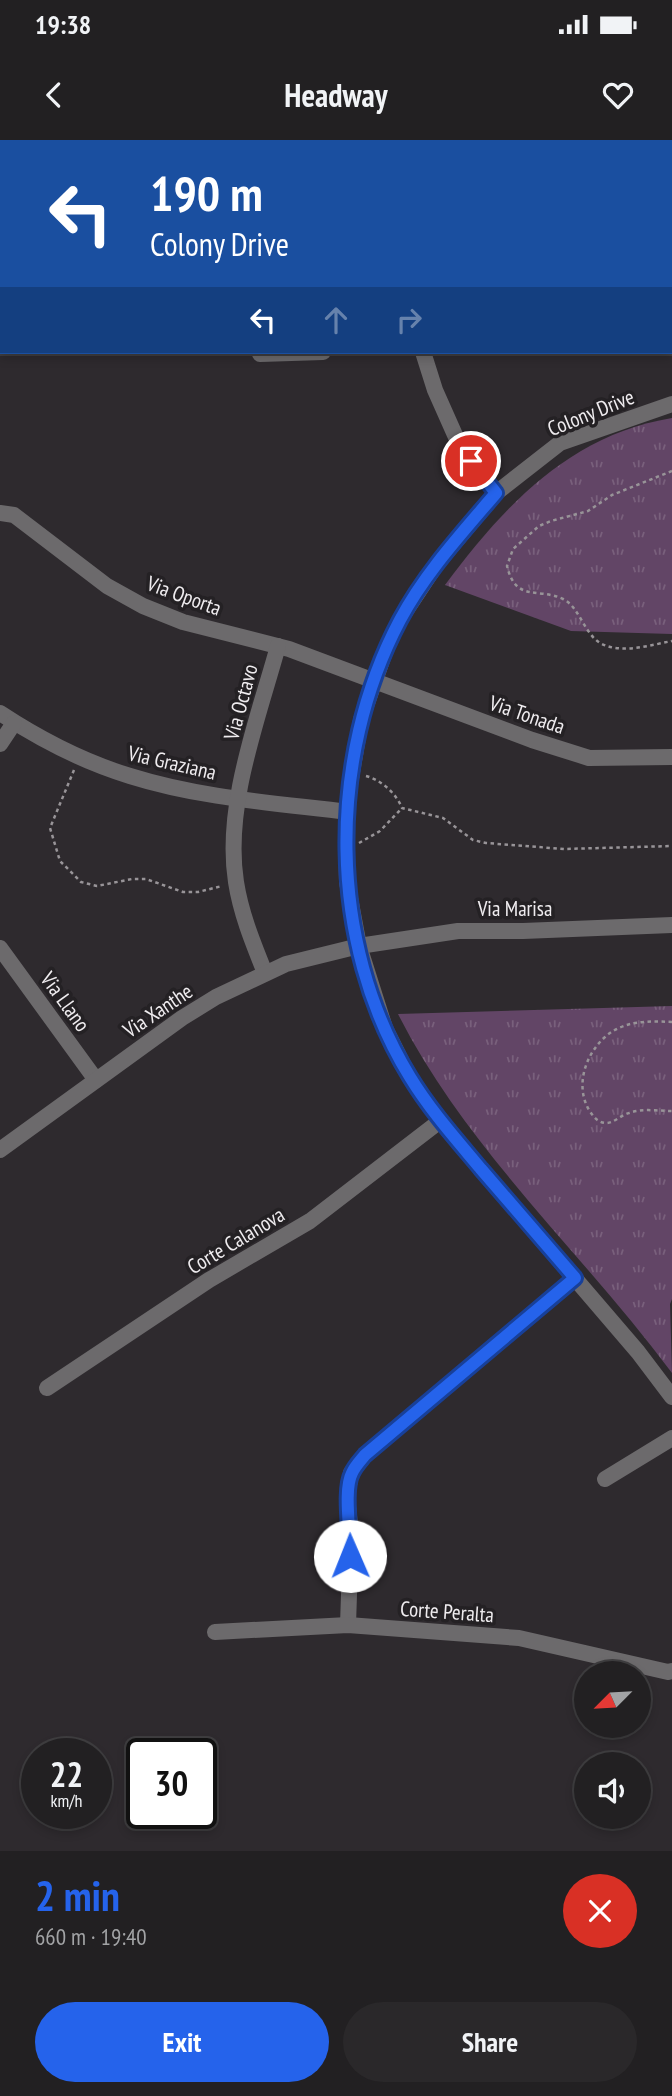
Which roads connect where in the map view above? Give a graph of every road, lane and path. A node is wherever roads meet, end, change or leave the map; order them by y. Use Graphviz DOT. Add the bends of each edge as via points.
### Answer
graph roads {
  1 [pos="424,354"];
  2 [pos="672,404"];
  3 [pos="672,471"];
  4 [pos="496,493"];
  5 [pos="0,513"];
  6 [pos="672,640"];
  7 [pos="278,646"];
  8 [pos="374,682"];
  9 [pos="7,718"];
  10 [pos="0,744"];
  11 [pos="672,757"];
  12 [pos="79,758"];
  13 [pos="351,772"];
  14 [pos="238,798"];
  15 [pos="402,808"];
  16 [pos="348,812"];
  17 [pos="346,846"];
  18 [pos="672,846"];
  19 [pos="236,883"];
  20 [pos="672,925"];
  21 [pos="359,946"];
  22 [pos="0,948"];
  23 [pos="265,974"];
  24 [pos="672,1022"];
  25 [pos="96,1080"];
  26 [pos="672,1111"];
  27 [pos="440,1121"];
  28 [pos="0,1150"];
  29 [pos="575,1278"];
  30 [pos="47,1388"];
  31 [pos="672,1397"];
  32 [pos="672,1438"];
  33 [pos="605,1479"];
  34 [pos="348,1625"];
  35 [pos="215,1632"];
  36 [pos="672,1671"];
  1 -- 4 [label="street" via="459,444"];
  2 -- 4 [label="street, Colony Drive" via="559,443"];
  3 -- 6 [label="path" via="612,495 588,511 539,526 513,549 507,566 521,590 564,599 601,643 619,648"];
  4 -- 8 [label="street, Colony Drive" via="415,595"];
  5 -- 7 [label="street, Via Oporta" via="14,515 107,586 143,606 183,622"];
  7 -- 8 [label="street, Via Oporta"];
  7 -- 14 [label="street, Via Octavo"];
  8 -- 11 [label="street, Via Tonada" via="589,758"];
  8 -- 13 [label="street, Colony Drive"];
  9 -- 10 [label="street"];
  9 -- 12 [label="street, Via Graziana"];
  12 -- 14 [label="street, Via Graziana" via="142,779"];
  12 -- 19 [label="path" via="50,828 60,861 81,882 97,886 146,880 183,892"];
  13 -- 15 [label="path" via="374,778"];
  13 -- 16 [label="street, Colony Drive"];
  14 -- 16 [label="street, Via Graziana"];
  14 -- 19 [label="street, Via Octavo" via="233,846"];
  15 -- 17 [label="path" via="380,831"];
  15 -- 18 [label="path" via="443,818 472,839 486,843 564,849"];
  16 -- 17 [label="street, Colony Drive"];
  17 -- 21 [label="street, Colony Drive" via="347,882"];
  19 -- 23 [label="street, Via Octavo"];
  20 -- 21 [label="street, Via Marisa" via="458,930"];
  21 -- 23 [label="street, Via Xanthe" via="286,964"];
  21 -- 27 [label="street, Colony Drive" via="385,1028 409,1076"];
  22 -- 25 [label="street, Via Llano"];
  23 -- 25 [label="street, Via Xanthe" via="182,1018"];
  24 -- 26 [label="path" via="642,1020 605,1037 585,1067 582,1082 586,1103 601,1123 609,1124 636,1111"];
  25 -- 28 [label="street, Via Xanthe"];
  27 -- 29 [label="street, Colony Drive"];
  27 -- 30 [label="street, Corte Calanova" via="310,1221 220,1273"];
  29 -- 31 [label="street, Colony Drive"];
  29 -- 34 [label="street" via="365,1455 351,1474 347,1498 351,1533"];
  32 -- 33 [label="street"];
  34 -- 35 [label="street, Corte Peralta"];
  34 -- 36 [label="street, Corte Peralta" via="519,1639"];
}
